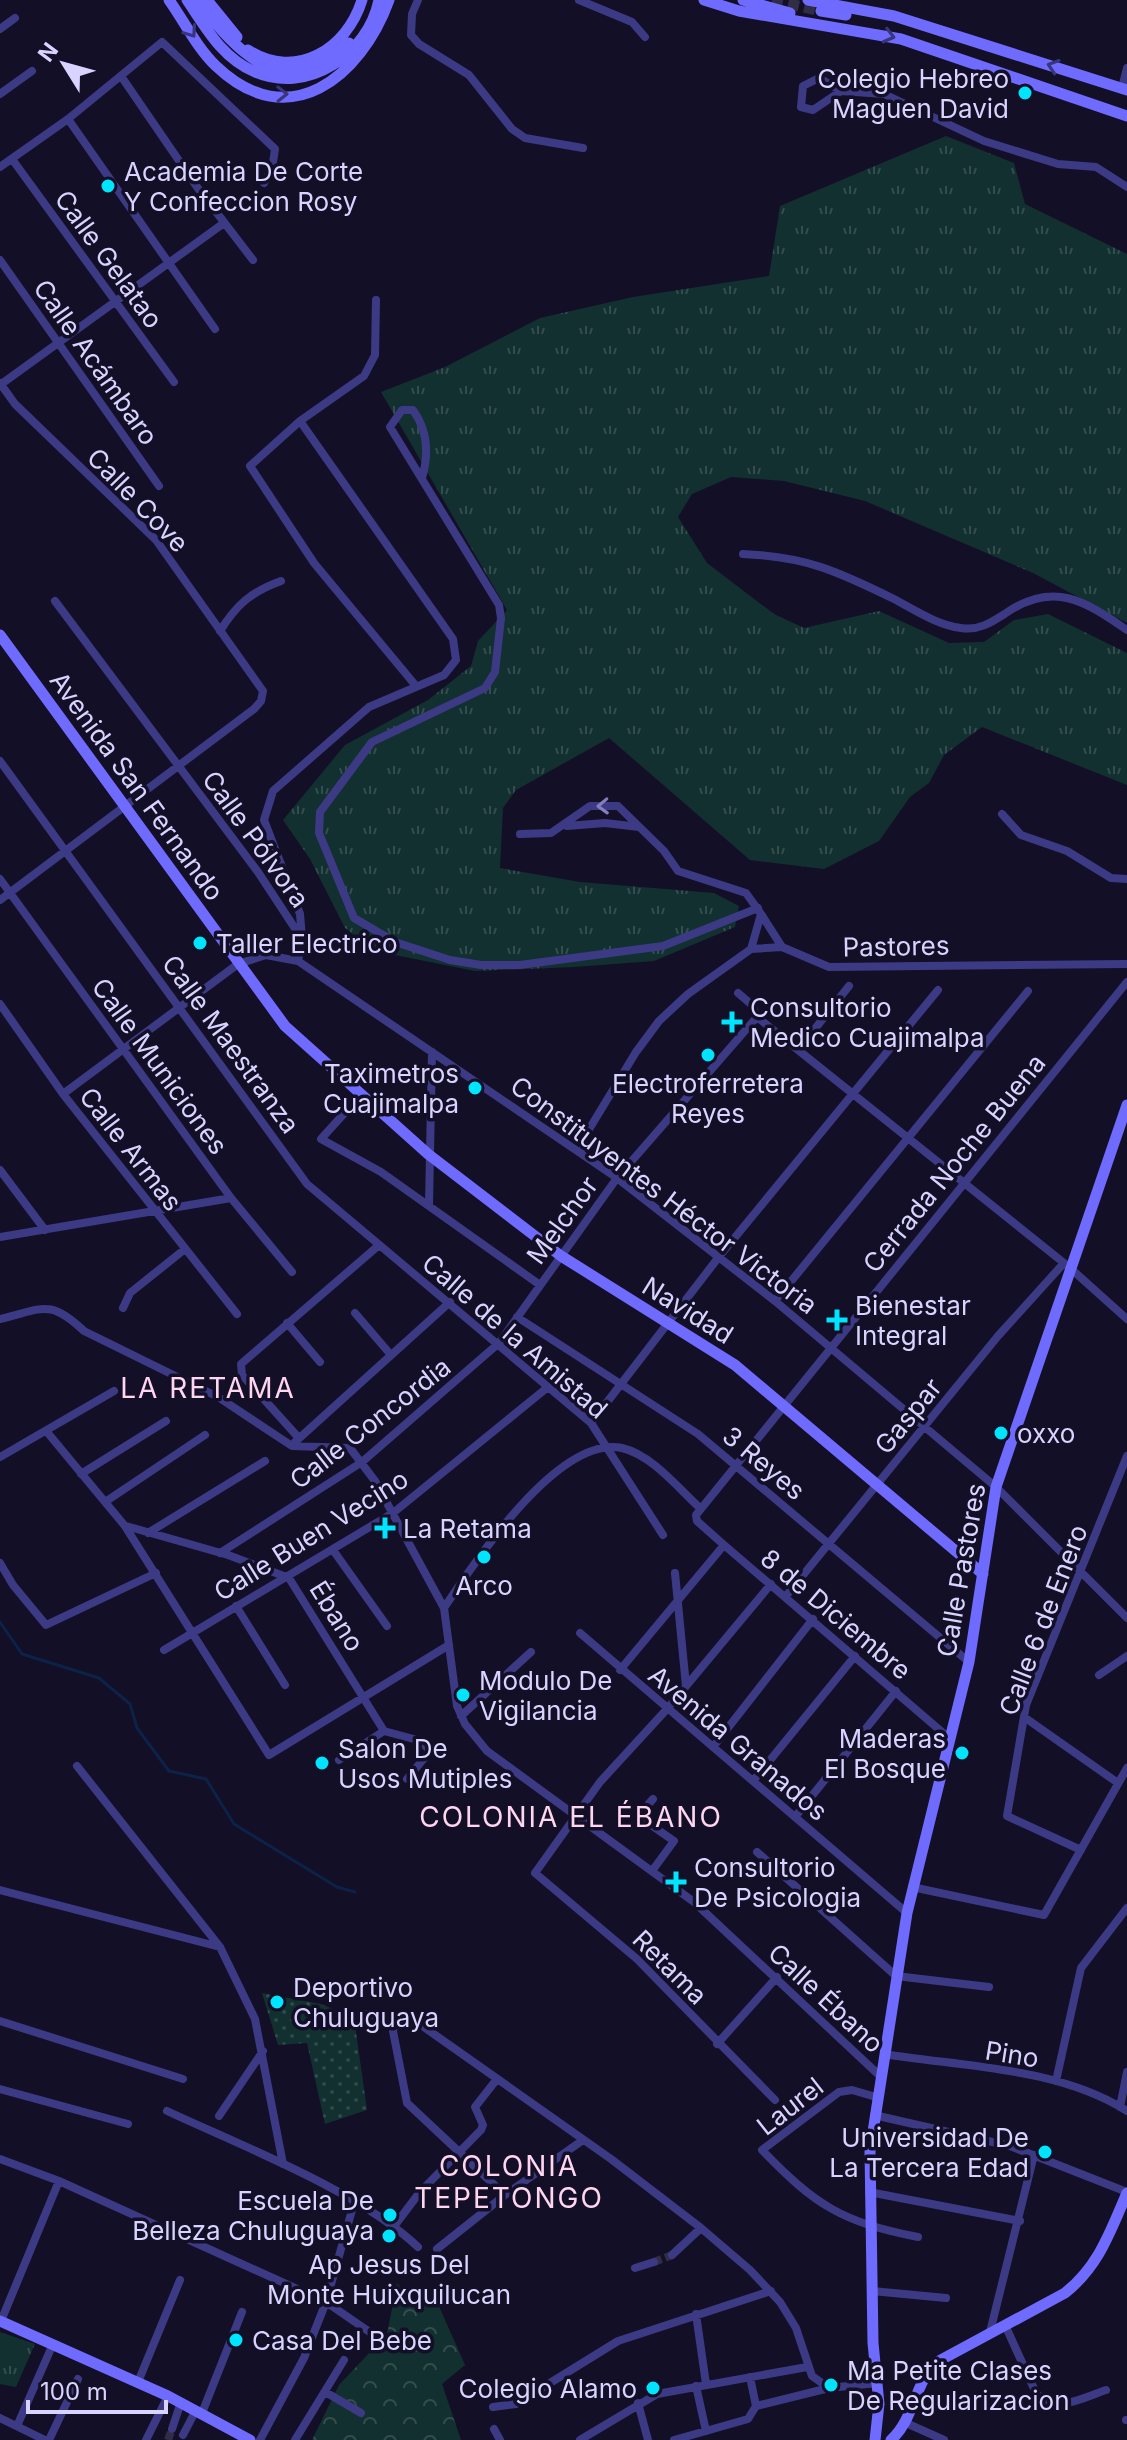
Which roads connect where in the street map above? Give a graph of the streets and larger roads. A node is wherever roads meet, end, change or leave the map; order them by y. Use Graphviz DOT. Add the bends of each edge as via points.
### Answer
graph roads {
  1 [pos="169,0"];
  2 [pos="187,0"];
  3 [pos="197,0"];
  4 [pos="207,0"];
  5 [pos="362,0"];
  6 [pos="371,0"];
  7 [pos="379,0"];
  8 [pos="389,0"];
  9 [pos="418,0"];
  10 [pos="579,0"];
  11 [pos="704,0"];
  12 [pos="743,0"];
  13 [pos="808,0"];
  14 [pos="821,11"];
  15 [pos="15,18"];
  16 [pos="812,23"];
  17 [pos="0,29"];
  18 [pos="645,37"];
  19 [pos="976,40"];
  20 [pos="1127,68"];
  21 [pos="32,71"];
  22 [pos="121,76"];
  23 [pos="1124,89"];
  24 [pos="841,91"];
  25 [pos="0,94"];
  26 [pos="1127,116"];
  27 [pos="68,119"];
  28 [pos="583,148"];
  29 [pos="12,159"];
  30 [pos="0,167"];
  31 [pos="264,183"];
  32 [pos="1127,187"];
  33 [pos="224,223"];
  34 [pos="0,260"];
  35 [pos="253,260"];
  36 [pos="169,262"];
  37 [pos="376,300"];
  38 [pos="113,301"];
  39 [pos="215,329"];
  40 [pos="58,341"];
  41 [pos="174,382"];
  42 [pos="0,384"];
  43 [pos="300,421"];
  44 [pos="422,478"];
  45 [pos="159,486"];
  46 [pos="743,554"];
  47 [pos="281,581"];
  48 [pos="55,601"];
  49 [pos="1127,630"];
  50 [pos="220,631"];
  51 [pos="0,635"];
  52 [pos="416,686"];
  53 [pos="0,761"];
  54 [pos="178,764"];
  55 [pos="125,808"];
  56 [pos="1002,814"];
  57 [pos="566,826"];
  58 [pos="639,827"];
  59 [pos="520,834"];
  60 [pos="66,852"];
  61 [pos="0,879"];
  62 [pos="1127,879"];
  63 [pos="10,892"];
  64 [pos="0,900"];
  65 [pos="760,911"];
  66 [pos="302,938"];
  67 [pos="782,947"];
  68 [pos="751,949"];
  69 [pos="298,961"];
  70 [pos="238,964"];
  71 [pos="1127,964"];
  72 [pos="1127,982"];
  73 [pos="849,986"];
  74 [pos="938,990"];
  75 [pos="1028,991"];
  76 [pos="738,993"];
  77 [pos="0,1004"];
  78 [pos="182,1007"];
  79 [pos="757,1017"];
  80 [pos="124,1050"];
  81 [pos="798,1050"];
  82 [pos="432,1052"];
  83 [pos="63,1094"];
  84 [pos="853,1094"];
  85 [pos="360,1096"];
  86 [pos="1127,1105"];
  87 [pos="907,1137"];
  88 [pos="582,1153"];
  89 [pos="428,1154"];
  90 [pos="0,1170"];
  91 [pos="617,1178"];
  92 [pos="964,1183"];
  93 [pos="231,1198"];
  94 [pos="429,1205"];
  95 [pos="154,1210"];
  96 [pos="45,1230"];
  97 [pos="0,1237"];
  98 [pos="378,1246"];
  99 [pos="185,1249"];
  100 [pos="561,1256"];
  101 [pos="718,1258"];
  102 [pos="1066,1265"];
  103 [pos="292,1272"];
  104 [pos="540,1285"];
  105 [pos="775,1301"];
  106 [pos="450,1302"];
  107 [pos="123,1308"];
  108 [pos="355,1313"];
  109 [pos="237,1314"];
  110 [pos="517,1317"];
  111 [pos="0,1319"];
  112 [pos="1127,1319"];
  113 [pos="667,1322"];
  114 [pos="287,1323"];
  115 [pos="499,1343"];
  116 [pos="831,1345"];
  117 [pos="391,1355"];
  118 [pos="320,1362"];
  119 [pos="621,1382"];
  120 [pos="548,1387"];
  121 [pos="114,1391"];
  122 [pos="783,1404"];
  123 [pos="166,1421"];
  124 [pos="591,1423"];
  125 [pos="926,1427"];
  126 [pos="47,1432"];
  127 [pos="205,1435"];
  128 [pos="298,1437"];
  129 [pos="292,1446"];
  130 [pos="608,1449"];
  131 [pos="1127,1456"];
  132 [pos="0,1457"];
  133 [pos="265,1461"];
  134 [pos="362,1462"];
  135 [pos="735,1465"];
  136 [pos="81,1474"];
  137 [pos="877,1484"];
  138 [pos="996,1487"];
  139 [pos="105,1502"];
  140 [pos="700,1508"];
  141 [pos="393,1513"];
  142 [pos="697,1521"];
  143 [pos="125,1526"];
  144 [pos="148,1533"];
  145 [pos="663,1535"];
  146 [pos="828,1543"];
  147 [pos="724,1545"];
  148 [pos="333,1550"];
  149 [pos="220,1553"];
  150 [pos="0,1563"];
  151 [pos="1082,1572"];
  152 [pos="156,1573"];
  153 [pos="675,1573"];
  154 [pos="983,1574"];
  155 [pos="289,1578"];
  156 [pos="771,1584"];
  157 [pos="786,1596"];
  158 [pos="678,1601"];
  159 [pos="236,1606"];
  160 [pos="444,1608"];
  161 [pos="1127,1618"];
  162 [pos="813,1619"];
  163 [pos="387,1626"];
  164 [pos="194,1631"];
  165 [pos="580,1633"];
  166 [pos="449,1645"];
  167 [pos="164,1650"];
  168 [pos="531,1652"];
  169 [pos="855,1656"];
  170 [pos="1127,1656"];
  171 [pos="969,1662"];
  172 [pos="620,1670"];
  173 [pos="1099,1675"];
  174 [pos="285,1685"];
  175 [pos="686,1686"];
  176 [pos="896,1691"];
  177 [pos="365,1697"];
  178 [pos="667,1709"];
  179 [pos="461,1716"];
  180 [pos="1024,1717"];
  181 [pos="384,1731"];
  182 [pos="949,1738"];
  183 [pos="713,1747"];
  184 [pos="339,1760"];
  185 [pos="77,1766"];
  186 [pos="1127,1768"];
  187 [pos="407,1779"];
  188 [pos="753,1781"];
  189 [pos="1118,1783"];
  190 [pos="653,1799"];
  191 [pos="574,1815"];
  192 [pos="795,1817"];
  193 [pos="1081,1850"];
  194 [pos="757,1852"];
  195 [pos="652,1871"];
  196 [pos="912,1887"];
  197 [pos="0,1890"];
  198 [pos="1127,1908"];
  199 [pos="907,1913"];
  200 [pos="220,1947"];
  201 [pos="896,1976"];
  202 [pos="777,1977"];
  203 [pos="989,1987"];
  204 [pos="366,2014"];
  205 [pos="396,2019"];
  206 [pos="0,2021"];
  207 [pos="717,2044"];
  208 [pos="263,2050"];
  209 [pos="884,2054"];
  210 [pos="1127,2072"];
  211 [pos="879,2075"];
  212 [pos="183,2079"];
  213 [pos="497,2079"];
  214 [pos="1056,2081"];
  215 [pos="0,2089"];
  216 [pos="876,2097"];
  217 [pos="775,2100"];
  218 [pos="1124,2109"];
  219 [pos="167,2111"];
  220 [pos="873,2115"];
  221 [pos="219,2116"];
  222 [pos="128,2124"];
  223 [pos="583,2140"];
  224 [pos="458,2151"];
  225 [pos="1034,2155"];
  226 [pos="0,2159"];
  227 [pos="283,2164"];
  228 [pos="59,2181"];
  229 [pos="868,2192"];
  230 [pos="1127,2193"];
  231 [pos="505,2195"];
  232 [pos="354,2203"];
  233 [pos="1020,2221"];
  234 [pos="395,2225"];
  235 [pos="869,2227"];
  236 [pos="701,2228"];
  237 [pos="918,2237"];
  238 [pos="418,2247"];
  239 [pos="437,2249"];
  240 [pos="672,2255"];
  241 [pos="654,2262"];
  242 [pos="635,2268"];
  243 [pos="180,2280"];
  244 [pos="771,2291"];
  245 [pos="872,2291"];
  246 [pos="946,2298"];
  247 [pos="326,2302"];
  248 [pos="242,2312"];
  249 [pos="696,2314"];
  250 [pos="1,2321"];
  251 [pos="1005,2325"];
  252 [pos="990,2332"];
  253 [pos="371,2333"];
  254 [pos="53,2344"];
  255 [pos="344,2360"];
  256 [pos="807,2367"];
  257 [pos="750,2377"];
  258 [pos="78,2379"];
  259 [pos="138,2382"];
  260 [pos="877,2383"];
  261 [pos="701,2385"];
  262 [pos="829,2388"];
  263 [pos="1106,2390"];
  264 [pos="327,2393"];
  265 [pos="168,2396"];
  266 [pos="181,2402"];
  267 [pos="638,2403"];
  268 [pos="756,2406"];
  269 [pos="493,2407"];
  270 [pos="199,2411"];
  271 [pos="361,2413"];
  272 [pos="0,2418"];
  273 [pos="906,2423"];
  274 [pos="17,2426"];
  275 [pos="172,2429"];
  276 [pos="494,2429"];
  277 [pos="706,2431"];
  278 [pos="183,2435"];
  279 [pos="47,2440"];
  280 [pos="146,2440"];
  281 [pos="250,2440"];
  282 [pos="260,2440"];
  283 [pos="295,2440"];
  284 [pos="500,2440"];
  285 [pos="580,2440"];
  286 [pos="648,2440"];
  287 [pos="674,2440"];
  288 [pos="875,2440"];
  289 [pos="891,2440"];
  290 [pos="944,2440"];
  1 -- 8 [label="street, one-way" via="214,64 255,93 285,97 322,88 352,68 376,34"];
  2 -- 7 [label="street" via="223,50 254,71 301,77 336,65 357,45"];
  3 -- 6 [label="street" via="244,55 261,65 295,70 334,56 349,44"];
  4 -- 5 [label="street" via="250,52 286,63 322,54 340,42"];
  9 -- 28 [label="street" via="411,35 469,75 512,129 525,138"];
  10 -- 18 [label="street" via="632,22"];
  11 -- 16 [label="street"];
  12 -- 16 [label="street"];
  13 -- 19 [label="street" via="894,16"];
  14 -- 19 [label="street"];
  15 -- 17 [label="street"];
  16 -- 26 [label="street, one-way" via="901,39"];
  23 -- 19 [label="street, one-way"];
  20 -- 23 [label="street"];
  21 -- 25 [label="street"];
  22 -- 27 [label="street"];
  22 -- 31 [label="street" via="162,42 275,149"];
  22 -- 33 [label="street"];
  24 -- 24 [label="street" via="811,79 803,86 801,107 813,110"];
  24 -- 32 [label="street" via="884,94 984,141 1058,164 1096,167"];
  27 -- 29 [label="street"];
  27 -- 36 [label="street"];
  29 -- 30 [label="street"];
  29 -- 38 [label="street, Calle Gelatao"];
  33 -- 35 [label="street"];
  33 -- 36 [label="street"];
  34 -- 40 [label="street, Calle Acámbaro"];
  36 -- 38 [label="street"];
  36 -- 39 [label="street"];
  37 -- 43 [label="street" via="371,365 357,382"];
  38 -- 40 [label="street"];
  38 -- 41 [label="street, Calle Gelatao"];
  40 -- 42 [label="street"];
  40 -- 45 [label="street, Calle Acámbaro"];
  42 -- 50 [label="street, Calle Cove" via="156,540"];
  43 -- 52 [label="street" via="453,639 457,650 451,669"];
  43 -- 52 [label="street" via="250,466 314,563"];
  44 -- 44 [label="street" via="427,461 421,421 413,410 402,410 390,427"];
  44 -- 65 [label="street" via="499,605 495,672 485,688 462,702 372,742 320,812 319,833 354,918 395,942 450,960 520,965 663,946"];
  46 -- 49 [label="street" via="814,563 963,629 989,624 1027,598 1043,594 1075,600"];
  47 -- 50 [label="street" via="245,599"];
  48 -- 54 [label="street, Calle Pólvora"];
  50 -- 54 [label="street, Calle Cove" via="263,691 261,701"];
  51 -- 55 [label="street, Avenida San Fernando"];
  52 -- 66 [label="street" via="369,707 273,791 264,820 300,914"];
  53 -- 60 [label="street, Calle Maestranza"];
  54 -- 55 [label="street"];
  54 -- 66 [label="street, Calle Pólvora"];
  55 -- 60 [label="street"];
  55 -- 70 [label="street, Avenida San Fernando"];
  56 -- 62 [label="street" via="1021,835 1067,851 1111,878"];
  57 -- 58 [label="street"];
  58 -- 57 [label="street, one-way" via="618,806 606,804 590,806"];
  57 -- 59 [label="street" via="551,833"];
  58 -- 65 [label="street" via="678,871 746,893"];
  60 -- 63 [label="street"];
  60 -- 78 [label="street, Calle Maestranza"];
  61 -- 63 [label="street, Calle Municiones"];
  63 -- 64 [label="street"];
  63 -- 80 [label="street, Calle Municiones"];
  65 -- 67 [label="street"];
  65 -- 68 [label="street"];
  66 -- 69 [label="street"];
  67 -- 68 [label="street, Pastores"];
  67 -- 71 [label="street, Pastores" via="829,967"];
  68 -- 88 [label="street" via="659,1021 585,1136"];
  69 -- 70 [label="street" via="266,955"];
  69 -- 82 [label="street, Constituyentes Héctor Victoria"];
  70 -- 78 [label="street"];
  70 -- 85 [label="street, Avenida San Fernando" via="285,1026"];
  72 -- 92 [label="street, Cerrada Noche Buena"];
  73 -- 81 [label="street"];
  74 -- 84 [label="street"];
  75 -- 87 [label="street"];
  76 -- 79 [label="street"];
  77 -- 83 [label="street, Calle Armas"];
  78 -- 80 [label="street"];
  78 -- 98 [label="street, Calle Maestranza" via="307,1184"];
  79 -- 81 [label="street"];
  79 -- 91 [label="street, Melchor"];
  80 -- 83 [label="street"];
  80 -- 93 [label="street, Calle Municiones"];
  81 -- 84 [label="street"];
  82 -- 88 [label="street, Constituyentes Héctor Victoria"];
  82 -- 89 [label="street"];
  83 -- 95 [label="street, Calle Armas"];
  84 -- 87 [label="street"];
  84 -- 101 [label="street"];
  85 -- 89 [label="street, Navidad"];
  85 -- 94 [label="street" via="321,1139"];
  86 -- 102 [label="street, Calle Pastores"];
  87 -- 92 [label="street"];
  87 -- 105 [label="street"];
  88 -- 91 [label="street, Constituyentes Héctor Victoria"];
  89 -- 94 [label="street"];
  89 -- 100 [label="street, Navidad"];
  90 -- 96 [label="street"];
  91 -- 100 [label="street, Melchor"];
  91 -- 101 [label="street, Constituyentes Héctor Victoria"];
  92 -- 102 [label="street"];
  92 -- 116 [label="street, Cerrada Noche Buena"];
  93 -- 95 [label="street"];
  93 -- 103 [label="street, Calle Municiones"];
  94 -- 104 [label="street"];
  95 -- 96 [label="street"];
  95 -- 99 [label="street, Calle Armas"];
  96 -- 97 [label="street"];
  98 -- 106 [label="street, Calle de la Amistad"];
  98 -- 114 [label="street"];
  99 -- 107 [label="street" via="130,1293"];
  99 -- 109 [label="street, Calle Armas"];
  100 -- 104 [label="street, Melchor"];
  100 -- 113 [label="street, Navidad"];
  101 -- 105 [label="street, Constituyentes Héctor Victoria"];
  101 -- 113 [label="street"];
  102 -- 112 [label="street"];
  102 -- 125 [label="street, Gaspar" via="998,1336"];
  102 -- 138 [label="street, Calle Pastores"];
  104 -- 110 [label="street, Melchor"];
  105 -- 116 [label="street, Constituyentes Héctor Victoria"];
  106 -- 115 [label="street, Calle de la Amistad"];
  106 -- 117 [label="street"];
  108 -- 117 [label="street"];
  110 -- 115 [label="street, Melchor"];
  110 -- 119 [label="street, 3 Reyes"];
  111 -- 129 [label="street" via="51,1307 84,1331 218,1397"];
  113 -- 119 [label="street"];
  113 -- 122 [label="street, Navidad" via="735,1365"];
  114 -- 118 [label="street"];
  114 -- 128 [label="street" via="241,1364 242,1375"];
  115 -- 120 [label="street, Calle de la Amistad"];
  115 -- 134 [label="street, Calle Concordia"];
  116 -- 122 [label="street, Cerrada Noche Buena"];
  116 -- 125 [label="street, Constituyentes Héctor Victoria"];
  117 -- 128 [label="street"];
  119 -- 124 [label="street"];
  119 -- 135 [label="street, 3 Reyes"];
  120 -- 124 [label="street, Calle de la Amistad"];
  120 -- 141 [label="street, Calle Buen Vecino"];
  121 -- 126 [label="street"];
  122 -- 135 [label="street, Cerrada Noche Buena"];
  122 -- 137 [label="street, Navidad"];
  123 -- 136 [label="street"];
  124 -- 130 [label="street, Calle de la Amistad"];
  125 -- 137 [label="street, Gaspar"];
  125 -- 138 [label="street, Constituyentes Héctor Victoria"];
  126 -- 132 [label="street"];
  126 -- 136 [label="street"];
  127 -- 139 [label="street"];
  128 -- 129 [label="street"];
  129 -- 134 [label="street" via="350,1448"];
  130 -- 140 [label="street, Calle de la Amistad" via="634,1452"];
  130 -- 145 [label="street"];
  130 -- 160 [label="street" via="570,1463 532,1493"];
  131 -- 151 [label="street, Calle 6 de Enero"];
  133 -- 144 [label="street"];
  134 -- 141 [label="street"];
  134 -- 149 [label="street, Calle Concordia"];
  135 -- 140 [label="street, Cerrada Noche Buena"];
  135 -- 146 [label="street, 3 Reyes"];
  136 -- 139 [label="street"];
  137 -- 146 [label="street, Gaspar"];
  137 -- 154 [label="street, Navidad"];
  138 -- 151 [label="street, Constituyentes Héctor Victoria"];
  138 -- 154 [label="street, Calle Pastores"];
  139 -- 143 [label="street"];
  140 -- 142 [label="street, Cerrada Noche Buena"];
  141 -- 148 [label="street, Calle Buen Vecino"];
  141 -- 160 [label="street"];
  142 -- 147 [label="street, 8 de Diciembre"];
  143 -- 144 [label="street, Ébano"];
  143 -- 152 [label="street"];
  144 -- 149 [label="street, Ébano"];
  146 -- 157 [label="street, Gaspar"];
  146 -- 171 [label="street, 3 Reyes"];
  147 -- 156 [label="street, 8 de Diciembre"];
  147 -- 158 [label="street"];
  148 -- 155 [label="street, Calle Buen Vecino"];
  148 -- 163 [label="street"];
  149 -- 155 [label="street, Ébano"];
  150 -- 152 [label="street" via="46,1625"];
  151 -- 161 [label="street, Constituyentes Héctor Victoria"];
  151 -- 180 [label="street, Calle 6 de Enero"];
  152 -- 164 [label="street"];
  153 -- 158 [label="street"];
  154 -- 171 [label="street, Calle Pastores"];
  155 -- 159 [label="street, Calle Buen Vecino"];
  155 -- 177 [label="street, Ébano"];
  156 -- 157 [label="street, 8 de Diciembre"];
  156 -- 175 [label="street"];
  157 -- 162 [label="street, 8 de Diciembre"];
  158 -- 172 [label="street"];
  158 -- 175 [label="street"];
  159 -- 164 [label="street, Calle Buen Vecino"];
  159 -- 174 [label="street"];
  160 -- 166 [label="street, Calle Ébano"];
  162 -- 169 [label="street, 8 de Diciembre"];
  162 -- 183 [label="street"];
  164 -- 167 [label="street, Calle Buen Vecino"];
  164 -- 177 [label="street" via="269,1755"];
  165 -- 172 [label="street, Avenida Granados"];
  166 -- 177 [label="street"];
  166 -- 179 [label="street, Calle Ébano"];
  168 -- 179 [label="street"];
  169 -- 176 [label="street, 8 de Diciembre"];
  169 -- 188 [label="street"];
  170 -- 173 [label="street"];
  171 -- 182 [label="street, Calle Pastores"];
  172 -- 178 [label="street, Avenida Granados"];
  175 -- 178 [label="street"];
  176 -- 182 [label="street, 8 de Diciembre"];
  176 -- 192 [label="street"];
  177 -- 181 [label="street, Ébano"];
  178 -- 183 [label="street, Avenida Granados"];
  178 -- 191 [label="street"];
  179 -- 191 [label="street, Calle Ébano" via="487,1751"];
  180 -- 189 [label="street"];
  180 -- 193 [label="street, Calle 6 de Enero" via="1007,1816"];
  181 -- 184 [label="street"];
  181 -- 187 [label="street" via="421,1741 430,1751"];
  182 -- 196 [label="street, Calle Pastores"];
  183 -- 188 [label="street, Avenida Granados"];
  185 -- 200 [label="street"];
  186 -- 189 [label="street"];
  188 -- 192 [label="street, Avenida Granados"];
  189 -- 193 [label="street"];
  190 -- 195 [label="street" via="638,1816 674,1841"];
  191 -- 195 [label="street, Calle Ébano"];
  191 -- 207 [label="street, Retama" via="536,1868 538,1878 637,1959"];
  192 -- 199 [label="street, Avenida Granados"];
  193 -- 196 [label="street" via="1044,1915"];
  194 -- 201 [label="street"];
  195 -- 202 [label="street, Calle Ébano"];
  196 -- 199 [label="street, Calle Pastores"];
  197 -- 200 [label="street"];
  198 -- 214 [label="street" via="1081,1968"];
  199 -- 201 [label="street, Calle Pastores"];
  200 -- 208 [label="street" via="255,2019"];
  201 -- 203 [label="street"];
  201 -- 209 [label="street, Calle Pastores"];
  202 -- 207 [label="street"];
  202 -- 211 [label="street, Calle Ébano"];
  204 -- 205 [label="street"];
  205 -- 213 [label="street" via="421,2025"];
  205 -- 224 [label="street" via="393,2031 407,2103"];
  206 -- 212 [label="street"];
  207 -- 217 [label="street, Retama"];
  208 -- 221 [label="street"];
  208 -- 227 [label="street"];
  209 -- 211 [label="street, Calle Pastores"];
  209 -- 214 [label="street, Pino"];
  210 -- 218 [label="street"];
  211 -- 216 [label="street, Calle Pastores"];
  213 -- 223 [label="street"];
  213 -- 224 [label="street" via="475,2107 481,2130"];
  214 -- 218 [label="street, Pino" via="1093,2091"];
  215 -- 222 [label="street"];
  216 -- 220 [label="street, Calle Pastores"];
  216 -- 235 [label="street, Laurel" via="839,2092 762,2150 813,2200"];
  219 -- 227 [label="street"];
  220 -- 225 [label="street" via="978,2136"];
  220 -- 229 [label="street, Calle Pastores"];
  223 -- 231 [label="street"];
  223 -- 236 [label="street"];
  224 -- 231 [label="street"];
  224 -- 234 [label="street"];
  225 -- 230 [label="street"];
  225 -- 233 [label="street"];
  226 -- 228 [label="street"];
  227 -- 232 [label="street"];
  228 -- 247 [label="street"];
  228 -- 250 [label="street"];
  229 -- 233 [label="street"];
  229 -- 235 [label="street, Calle Pastores"];
  230 -- 251 [label="street" via="1101,2254 1082,2280"];
  231 -- 239 [label="street"];
  232 -- 234 [label="street"];
  232 -- 247 [label="street"];
  233 -- 252 [label="street"];
  234 -- 238 [label="street"];
  235 -- 237 [label="street"];
  235 -- 245 [label="street, Calle Pastores"];
  236 -- 240 [label="street"];
  236 -- 244 [label="street"];
  241 -- 242 [label="street"];
  243 -- 259 [label="street"];
  244 -- 249 [label="street"];
  244 -- 256 [label="street" via="796,2328"];
  245 -- 246 [label="street"];
  245 -- 260 [label="street, Calle Pastores"];
  247 -- 253 [label="street"];
  247 -- 282 [label="street" via="304,2358"];
  248 -- 270 [label="street"];
  249 -- 261 [label="street"];
  249 -- 269 [label="street" via="618,2341 516,2404"];
  250 -- 254 [label="street"];
  251 -- 252 [label="street"];
  251 -- 263 [label="street" via="1043,2400 1064,2404"];
  252 -- 273 [label="street" via="929,2369"];
  254 -- 259 [label="street"];
  254 -- 274 [label="street"];
  255 -- 264 [label="street"];
  256 -- 257 [label="street"];
  256 -- 262 [label="street" via="817,2383"];
  257 -- 261 [label="street"];
  257 -- 268 [label="street"];
  258 -- 279 [label="street"];
  259 -- 265 [label="street"];
  260 -- 262 [label="street"];
  260 -- 288 [label="street, Calle Pastores"];
  261 -- 267 [label="street"];
  261 -- 277 [label="street"];
  262 -- 268 [label="street"];
  264 -- 271 [label="street"];
  264 -- 283 [label="street"];
  265 -- 266 [label="street"];
  265 -- 280 [label="street"];
  266 -- 270 [label="street"];
  266 -- 275 [label="street"];
  267 -- 285 [label="street"];
  267 -- 286 [label="street"];
  268 -- 277 [label="street" via="752,2416"];
  270 -- 278 [label="street"];
  270 -- 281 [label="street"];
  272 -- 274 [label="street"];
  273 -- 289 [label="street"];
  273 -- 290 [label="street"];
  274 -- 279 [label="street"];
  276 -- 284 [label="street"];
  277 -- 287 [label="street"];
}
